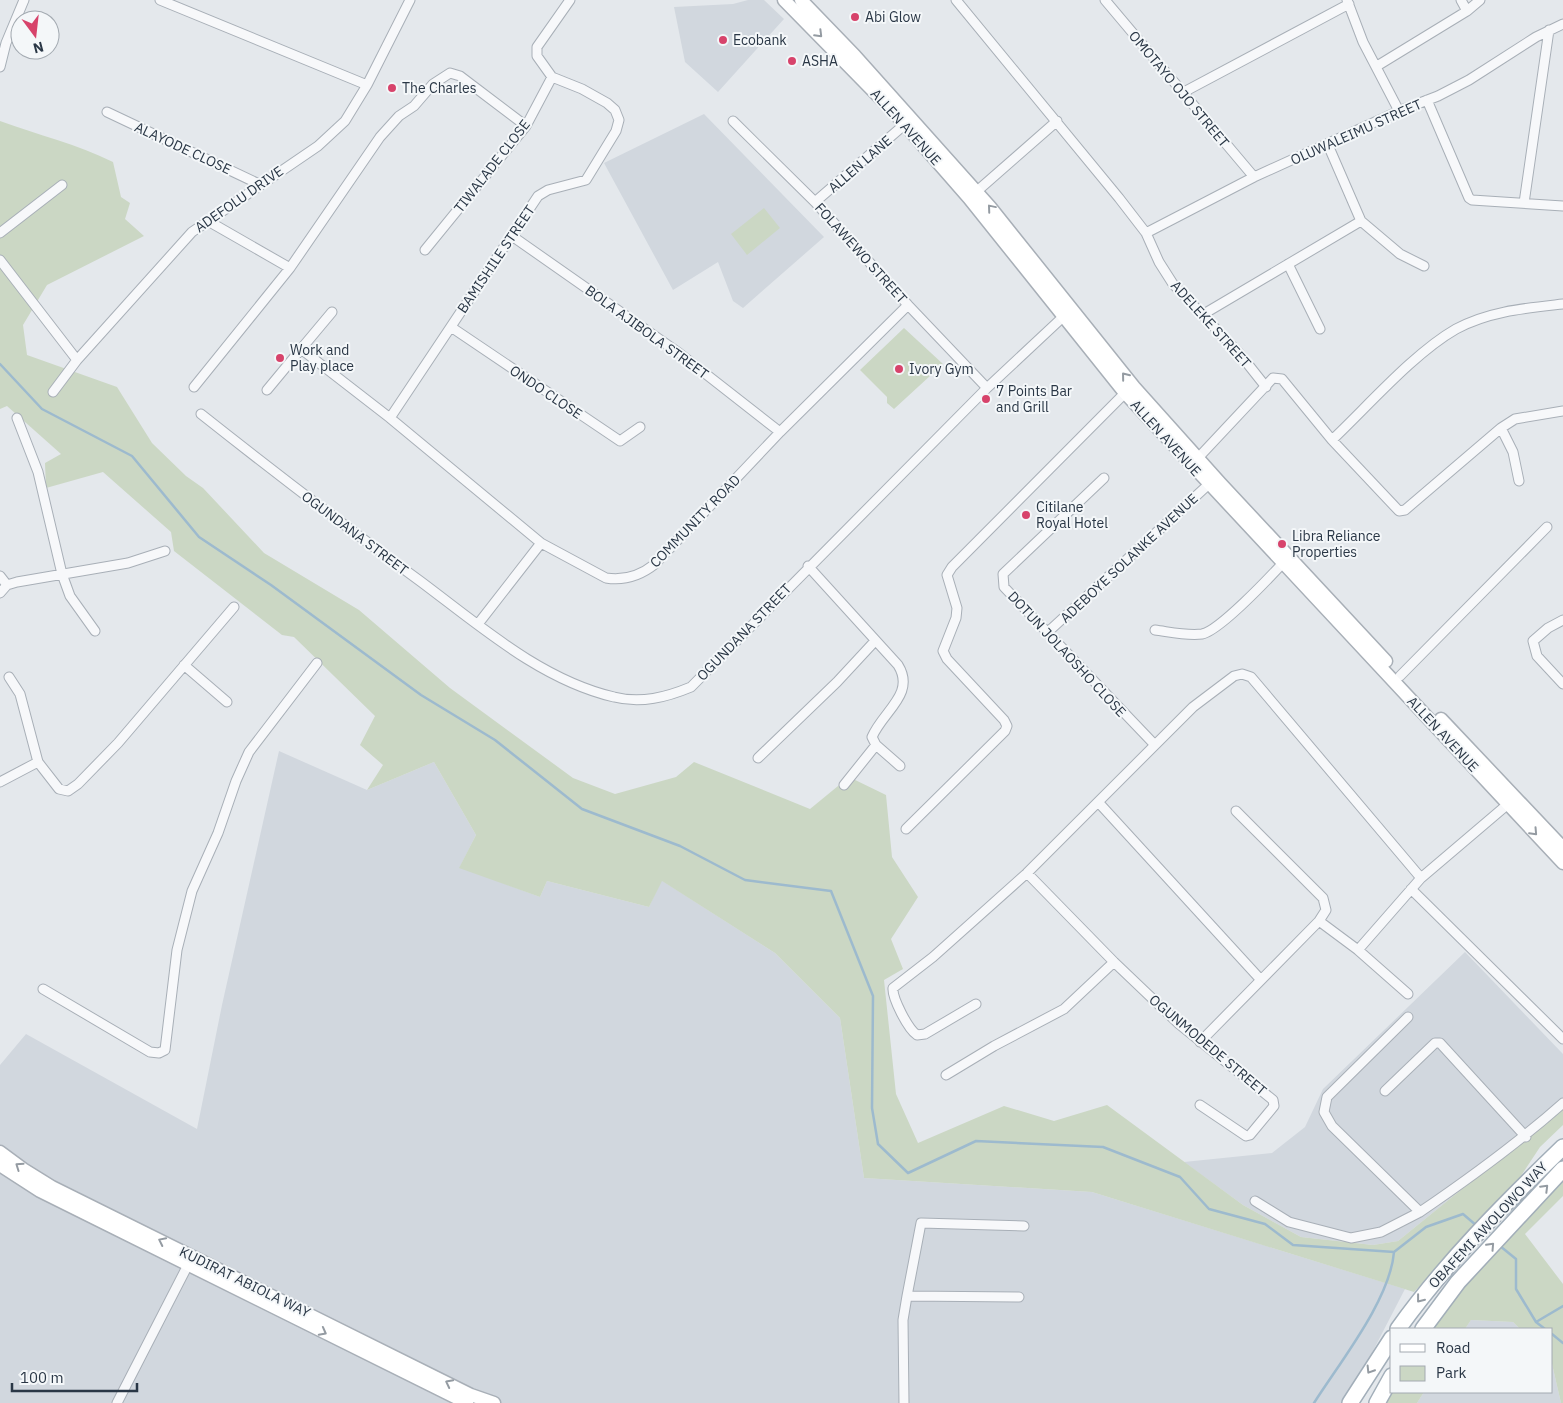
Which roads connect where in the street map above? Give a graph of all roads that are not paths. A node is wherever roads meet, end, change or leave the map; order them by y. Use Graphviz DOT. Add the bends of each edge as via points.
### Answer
graph roads {
  1 [pos="24,0"];
  2 [pos="160,0"];
  3 [pos="410,0"];
  4 [pos="570,0"];
  5 [pos="784,0"];
  6 [pos="956,0"];
  7 [pos="1105,0"];
  8 [pos="1461,0"];
  9 [pos="1480,0"];
  10 [pos="806,2"];
  11 [pos="1348,2"];
  12 [pos="1467,11"];
  13 [pos="1563,24"];
  14 [pos="1549,30"];
  15 [pos="1377,66"];
  16 [pos="0,67"];
  17 [pos="552,77"];
  18 [pos="367,85"];
  19 [pos="1182,93"];
  20 [pos="1427,100"];
  21 [pos="1399,111"];
  22 [pos="107,112"];
  23 [pos="733,121"];
  24 [pos="1057,121"];
  25 [pos="904,125"];
  26 [pos="526,126"];
  27 [pos="1328,145"];
  28 [pos="1254,177"];
  29 [pos="260,184"];
  30 [pos="62,185"];
  31 [pos="976,192"];
  32 [pos="815,202"];
  33 [pos="1524,203"];
  34 [pos="1563,206"];
  35 [pos="208,221"];
  36 [pos="1361,221"];
  37 [pos="0,233"];
  38 [pos="1146,233"];
  39 [pos="512,236"];
  40 [pos="425,250"];
  41 [pos="0,260"];
  42 [pos="1288,264"];
  43 [pos="1424,266"];
  44 [pos="290,268"];
  45 [pos="1563,304"];
  46 [pos="908,305"];
  47 [pos="332,312"];
  48 [pos="1064,316"];
  49 [pos="1202,316"];
  50 [pos="451,327"];
  51 [pos="1320,329"];
  52 [pos="300,349"];
  53 [pos="77,360"];
  54 [pos="194,387"];
  55 [pos="1266,387"];
  56 [pos="987,388"];
  57 [pos="267,390"];
  58 [pos="53,392"];
  59 [pos="1125,393"];
  60 [pos="1563,411"];
  61 [pos="201,414"];
  62 [pos="17,418"];
  63 [pos="390,418"];
  64 [pos="640,426"];
  65 [pos="1501,428"];
  66 [pos="780,432"];
  67 [pos="1332,440"];
  68 [pos="1198,458"];
  69 [pos="1104,478"];
  70 [pos="1519,481"];
  71 [pos="1209,484"];
  72 [pos="1547,526"];
  73 [pos="542,543"];
  74 [pos="165,551"];
  75 [pos="1283,563"];
  76 [pos="808,566"];
  77 [pos="62,574"];
  78 [pos="0,576"];
  79 [pos="7,585"];
  80 [pos="0,593"];
  81 [pos="234,607"];
  82 [pos="1563,620"];
  83 [pos="478,624"];
  84 [pos="1155,630"];
  85 [pos="95,631"];
  86 [pos="1048,631"];
  87 [pos="875,642"];
  88 [pos="317,663"];
  89 [pos="184,665"];
  90 [pos="9,676"];
  91 [pos="1400,676"];
  92 [pos="1563,684"];
  93 [pos="227,702"];
  94 [pos="1154,744"];
  95 [pos="876,745"];
  96 [pos="758,758"];
  97 [pos="38,762"];
  98 [pos="900,766"];
  99 [pos="0,782"];
  100 [pos="844,785"];
  101 [pos="1099,803"];
  102 [pos="1508,804"];
  103 [pos="1236,811"];
  104 [pos="906,829"];
  105 [pos="1563,848"];
  106 [pos="1563,863"];
  107 [pos="1028,872"];
  108 [pos="1421,878"];
  109 [pos="1411,889"];
  110 [pos="1319,921"];
  111 [pos="1358,950"];
  112 [pos="1114,962"];
  113 [pos="1261,980"];
  114 [pos="43,989"];
  115 [pos="1408,994"];
  116 [pos="976,1004"];
  117 [pos="1408,1017"];
  118 [pos="1563,1039"];
  119 [pos="1200,1042"];
  120 [pos="946,1075"];
  121 [pos="1385,1091"];
  122 [pos="1563,1103"];
  123 [pos="1200,1104"];
  124 [pos="1526,1137"];
  125 [pos="1563,1147"];
  126 [pos="0,1152"];
  127 [pos="0,1165"];
  128 [pos="1563,1169"];
  129 [pos="1255,1201"];
  130 [pos="1420,1212"];
  131 [pos="1024,1226"];
  132 [pos="190,1261"];
  133 [pos="906,1296"];
  134 [pos="1019,1297"];
  135 [pos="1399,1328"];
  136 [pos="1424,1328"];
  137 [pos="1390,1341"];
  138 [pos="1390,1380"];
  139 [pos="117,1403"];
  140 [pos="467,1403"];
  141 [pos="494,1403"];
  142 [pos="904,1403"];
  143 [pos="1350,1403"];
  144 [pos="1377,1403"];
  1 -- 16 [label="street"];
  2 -- 18 [label="street"];
  3 -- 18 [label="street, ADEFOLU DRIVE"];
  4 -- 17 [label="street" via="537,47 538,56"];
  5 -- 25 [label="main road, ALLEN AVENUE, one-way" via="850,65"];
  6 -- 24 [label="street, ADELEKE STREET"];
  7 -- 19 [label="street, OMOTAYO OJO STREET"];
  8 -- 12 [label="street"];
  9 -- 12 [label="street"];
  10 -- 31 [label="main road, ALLEN AVENUE"];
  11 -- 15 [label="street"];
  11 -- 19 [label="street"];
  12 -- 15 [label="street"];
  13 -- 14 [label="street, OLUWALEIMU STREET"];
  14 -- 20 [label="street, OLUWALEIMU STREET" via="1469,80"];
  14 -- 33 [label="street"];
  15 -- 21 [label="street"];
  17 -- 26 [label="street, TIWALADE CLOSE"];
  17 -- 39 [label="street, BAMISHILE STREET" via="607,103 619,120 616,131 586,180 548,190 538,196"];
  18 -- 29 [label="street, ADEFOLU DRIVE" via="345,121 332,135"];
  19 -- 28 [label="street, OMOTAYO OJO STREET"];
  20 -- 21 [label="street, OLUWALEIMU STREET"];
  20 -- 33 [label="street" via="1467,196 1472,200"];
  21 -- 27 [label="street, OLUWALEIMU STREET"];
  22 -- 29 [label="street, ALAYODE CLOSE"];
  23 -- 32 [label="street, FOLAWEWO STREET"];
  24 -- 31 [label="street"];
  24 -- 38 [label="street, ADELEKE STREET"];
  25 -- 32 [label="street, ALLEN LANE"];
  25 -- 48 [label="main road, ALLEN AVENUE" via="988,221"];
  26 -- 40 [label="street, TIWALADE CLOSE"];
  26 -- 44 [label="street" via="460,76 450,73 442,77 380,137"];
  27 -- 28 [label="street, OLUWALEIMU STREET"];
  27 -- 36 [label="street"];
  28 -- 38 [label="street, OLUWALEIMU STREET"];
  29 -- 35 [label="street, ADEFOLU DRIVE"];
  30 -- 37 [label="street"];
  68 -- 31 [label="main road, ALLEN AVENUE, one-way" via="1134,387"];
  32 -- 46 [label="street, FOLAWEWO STREET"];
  33 -- 34 [label="street"];
  35 -- 44 [label="street"];
  35 -- 53 [label="street, ADEFOLU DRIVE" via="192,232 164,261"];
  36 -- 42 [label="street"];
  36 -- 43 [label="street" via="1400,254"];
  38 -- 49 [label="street, ADELEKE STREET" via="1173,284"];
  39 -- 50 [label="street, BAMISHILE STREET"];
  39 -- 66 [label="street, BOLA AJIBOLA STREET" via="679,353"];
  41 -- 53 [label="street"];
  42 -- 49 [label="street"];
  42 -- 51 [label="street"];
  44 -- 54 [label="street"];
  45 -- 67 [label="street" via="1522,308 1489,316 1457,329 1427,349"];
  46 -- 56 [label="street, FOLAWEWO STREET"];
  46 -- 66 [label="street, COMMUNITY ROAD"];
  47 -- 52 [label="street"];
  48 -- 56 [label="street, OGUNDANA STREET"];
  48 -- 59 [label="main road, ALLEN AVENUE"];
  49 -- 55 [label="street, ADELEKE STREET" via="1239,353"];
  50 -- 63 [label="street, BAMISHILE STREET"];
  50 -- 64 [label="street, ONDO CLOSE" via="620,441"];
  52 -- 57 [label="street"];
  52 -- 63 [label="street, COMMUNITY ROAD"];
  53 -- 58 [label="street, ADEFOLU DRIVE"];
  55 -- 67 [label="street" via="1273,378 1282,379"];
  55 -- 68 [label="street"];
  56 -- 76 [label="street, OGUNDANA STREET"];
  59 -- 71 [label="main road, ALLEN AVENUE"];
  59 -- 104 [label="street" via="947,575 957,608 943,651 1006,726"];
  60 -- 65 [label="street" via="1515,419"];
  61 -- 83 [label="street, OGUNDANA STREET"];
  62 -- 77 [label="street" via="38,472"];
  63 -- 73 [label="street, COMMUNITY ROAD"];
  65 -- 67 [label="street" via="1405,510 1399,511"];
  65 -- 70 [label="street" via="1513,452"];
  66 -- 73 [label="street, COMMUNITY ROAD" via="644,572 617,580 606,578"];
  68 -- 91 [label="main road, ALLEN AVENUE"];
  69 -- 86 [label="street, DOTUN JOLAOSHO CLOSE" via="1003,574 1004,587"];
  71 -- 75 [label="main road, ALLEN AVENUE"];
  71 -- 86 [label="street, ADEBOYE SOLANKE AVENUE"];
  72 -- 91 [label="street"];
  73 -- 83 [label="street"];
  74 -- 77 [label="street" via="128,563"];
  75 -- 84 [label="street" via="1243,604 1207,632"];
  75 -- 102 [label="main road, ALLEN AVENUE"];
  76 -- 83 [label="street, OGUNDANA STREET" via="691,686 670,696 643,700 615,698 580,686 536,664"];
  76 -- 87 [label="street"];
  77 -- 79 [label="street"];
  77 -- 85 [label="street" via="70,596"];
  78 -- 79 [label="street"];
  79 -- 80 [label="street"];
  81 -- 89 [label="street"];
  82 -- 92 [label="street" via="1533,641 1537,656"];
  86 -- 94 [label="street, DOTUN JOLAOSHO CLOSE"];
  87 -- 95 [label="street" via="898,665 905,682 902,692 875,730 872,737"];
  87 -- 96 [label="street"];
  88 -- 114 [label="street" via="249,752 192,891 177,950 165,1050 150,1052"];
  89 -- 93 [label="street"];
  89 -- 97 [label="street" via="118,743 78,784 68,790 59,789"];
  90 -- 97 [label="street" via="20,694"];
  91 -- 105 [label="main road, ALLEN AVENUE"];
  94 -- 101 [label="street"];
  94 -- 108 [label="street" via="1193,707 1234,676 1250,676"];
  95 -- 98 [label="street"];
  95 -- 100 [label="street"];
  97 -- 99 [label="street"];
  101 -- 107 [label="street"];
  101 -- 113 [label="street"];
  102 -- 106 [label="main road, ALLEN AVENUE, one-way"];
  102 -- 108 [label="street"];
  103 -- 110 [label="street" via="1323,898 1326,910"];
  107 -- 112 [label="street, OGUNMODEDE STREET"];
  107 -- 116 [label="street" via="933,957 893,988 899,1006 917,1035 925,1034"];
  108 -- 109 [label="street"];
  109 -- 111 [label="street"];
  109 -- 118 [label="street"];
  110 -- 111 [label="street"];
  110 -- 113 [label="street"];
  111 -- 115 [label="street"];
  112 -- 119 [label="street, OGUNMODEDE STREET"];
  112 -- 120 [label="street" via="1064,1009"];
  113 -- 119 [label="street"];
  117 -- 130 [label="street" via="1327,1096 1324,1112 1332,1126"];
  119 -- 123 [label="street, OGUNMODEDE STREET" via="1263,1091 1273,1100 1274,1106 1246,1136"];
  121 -- 124 [label="street" via="1435,1043 1440,1043"];
  122 -- 124 [label="street"];
  124 -- 130 [label="street"];
  125 -- 135 [label="main road, OBAFEMI AWOLOWO WAY, one-way" via="1443,1269"];
  132 -- 126 [label="main road, KUDIRAT ABIOLA WAY, one-way" via="52,1187"];
  127 -- 132 [label="main road, KUDIRAT ABIOLA WAY" via="40,1192"];
  136 -- 128 [label="main road, OBAFEMI AWOLOWO WAY, one-way" via="1458,1282"];
  129 -- 130 [label="street" via="1289,1222 1351,1238 1381,1232"];
  131 -- 133 [label="street" via="921,1223"];
  132 -- 139 [label="street"];
  132 -- 140 [label="main road, KUDIRAT ABIOLA WAY, one-way"];
  141 -- 132 [label="main road, KUDIRAT ABIOLA WAY, one-way"];
  133 -- 134 [label="street"];
  133 -- 142 [label="street" via="903,1320"];
  137 -- 143 [label="main road, one-way"];
  138 -- 144 [label="main road"];
}
